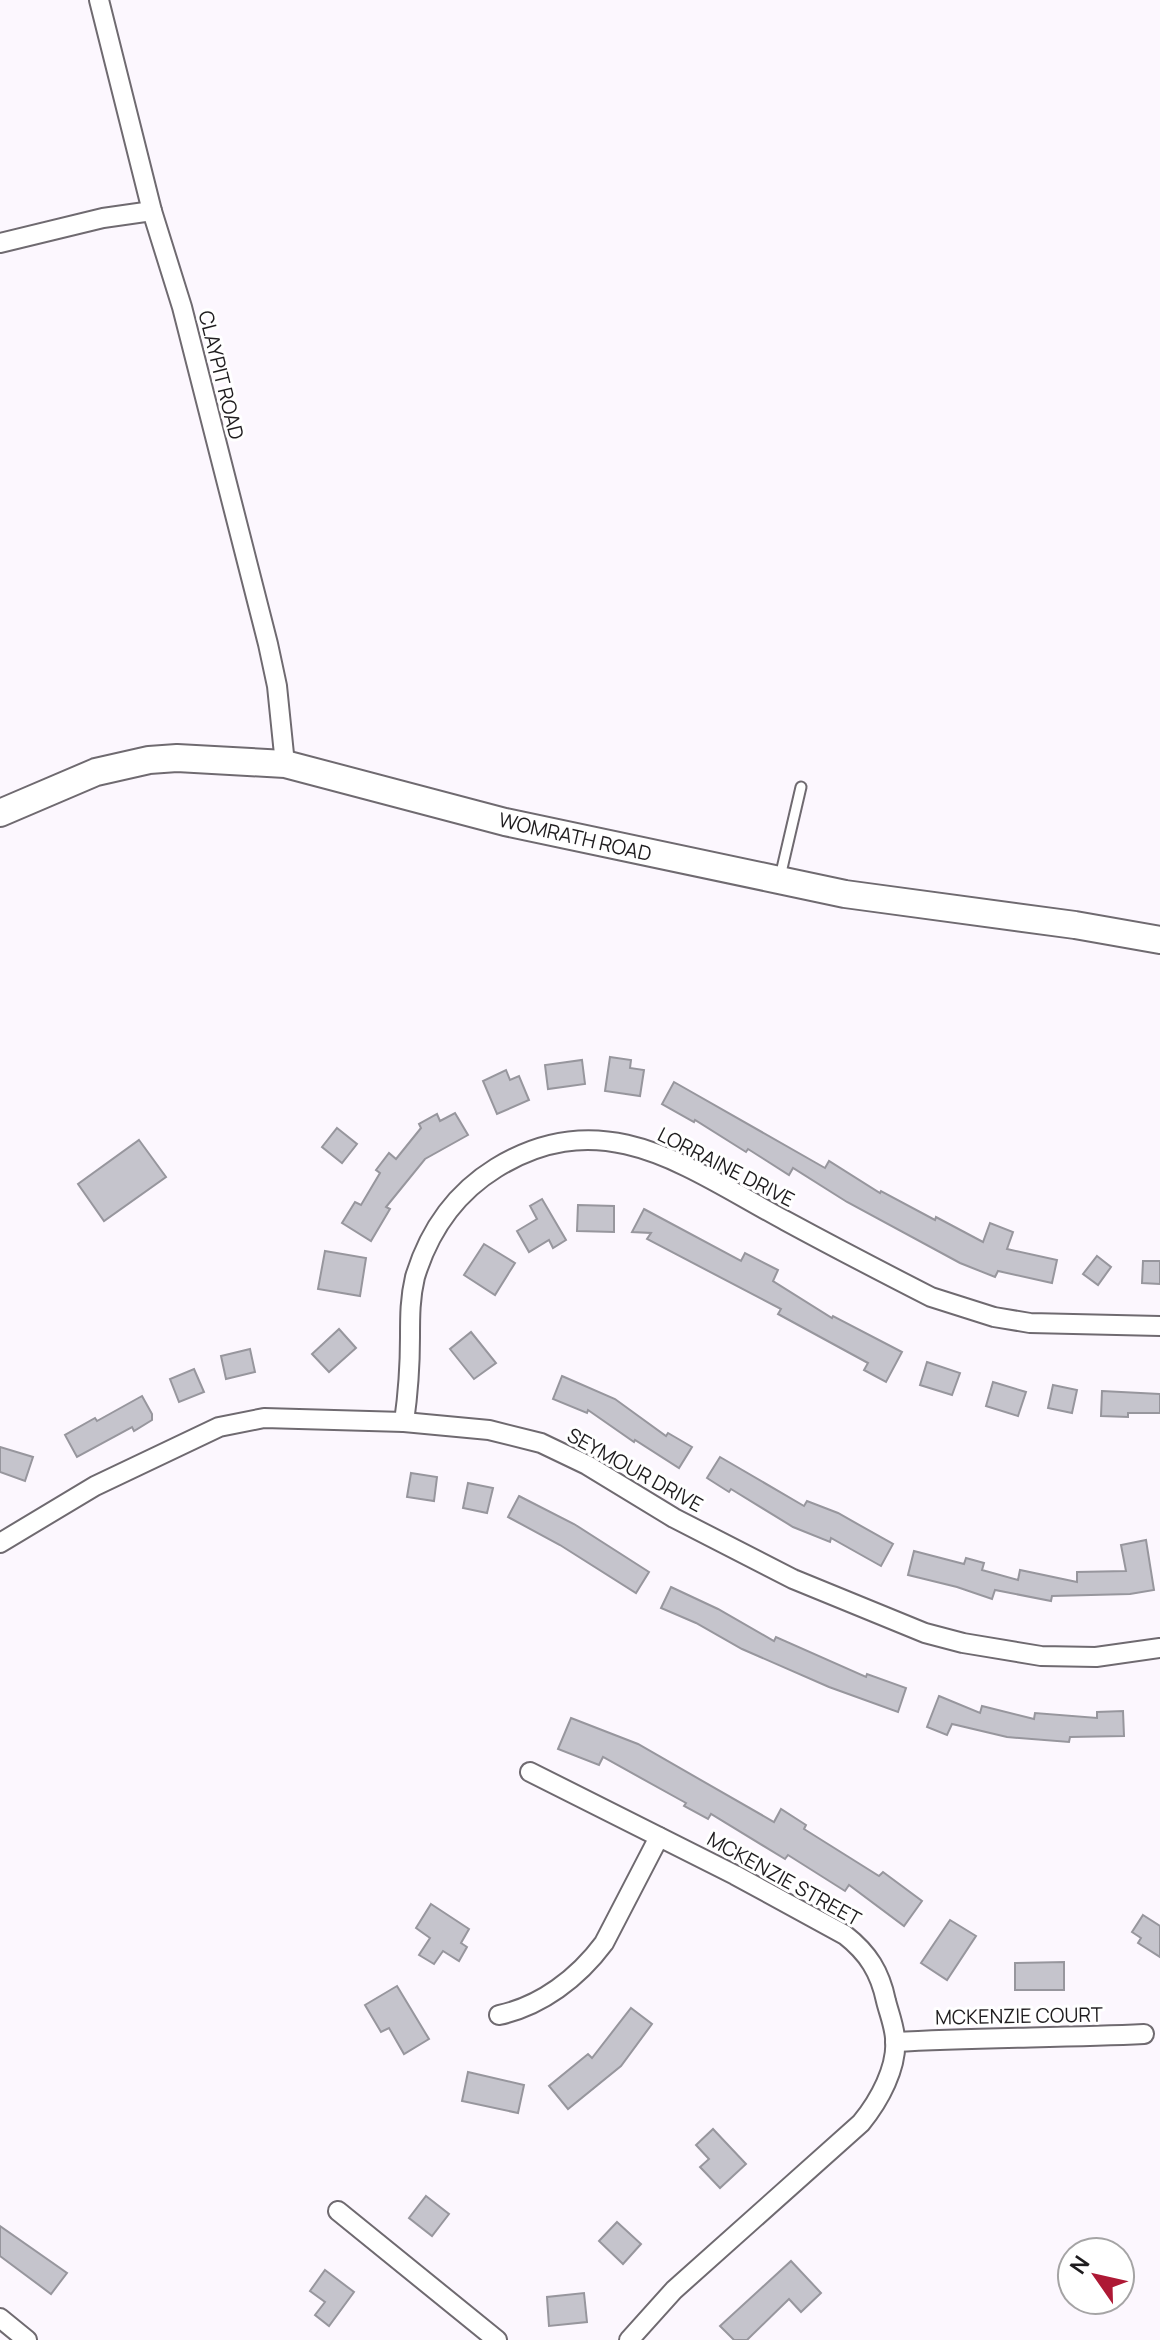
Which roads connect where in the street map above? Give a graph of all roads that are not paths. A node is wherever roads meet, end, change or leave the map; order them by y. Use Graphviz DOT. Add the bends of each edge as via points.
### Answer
graph roads {
  1 [pos="99,0"];
  2 [pos="152,211"];
  3 [pos="0,243"];
  4 [pos="285,764"];
  5 [pos="801,787"];
  6 [pos="0,813"];
  7 [pos="779,880"];
  8 [pos="1160,940"];
  9 [pos="1160,1326"];
  10 [pos="404,1422"];
  11 [pos="0,1543"];
  12 [pos="1160,1648"];
  13 [pos="530,1772"];
  14 [pos="659,1837"];
  15 [pos="499,2015"];
  16 [pos="1144,2034"];
  17 [pos="895,2042"];
  18 [pos="338,2211"];
  19 [pos="0,2318"];
  20 [pos="27,2340"];
  21 [pos="497,2340"];
  22 [pos="629,2340"];
  1 -- 2 [label="street, CLAYPIT ROAD"];
  2 -- 3 [label="street"];
  2 -- 4 [label="street, CLAYPIT ROAD" via="182,307 268,644"];
  4 -- 6 [label="street, WOMRATH ROAD" via="149,760 96,772"];
  4 -- 7 [label="street, WOMRATH ROAD" via="505,822"];
  5 -- 7 [label="lane"];
  7 -- 8 [label="street, WOMRATH ROAD"];
  9 -- 10 [label="street, LORRAINE DRIVE" via="1030,1323 962,1309 663,1154 603,1140 561,1141 519,1153 483,1176 437,1223 411,1296"];
  10 -- 11 [label="street, SEYMOUR DRIVE" via="264,1418 219,1427 95,1486"];
  10 -- 12 [label="street, SEYMOUR DRIVE" via="489,1430 541,1443 793,1579 925,1633 1041,1656 1096,1657"];
  13 -- 14 [label="street, MCKENZIE STREET"];
  14 -- 15 [label="street" via="595,1955 553,1993"];
  14 -- 17 [label="street, MCKENZIE STREET" via="858,1944 883,1985"];
  16 -- 17 [label="street, MCKENZIE COURT"];
  17 -- 22 [label="street, MCKENZIE STREET" via="882,2091 861,2123 674,2290"];
  18 -- 21 [label="street"];
  19 -- 20 [label="street"];
}
